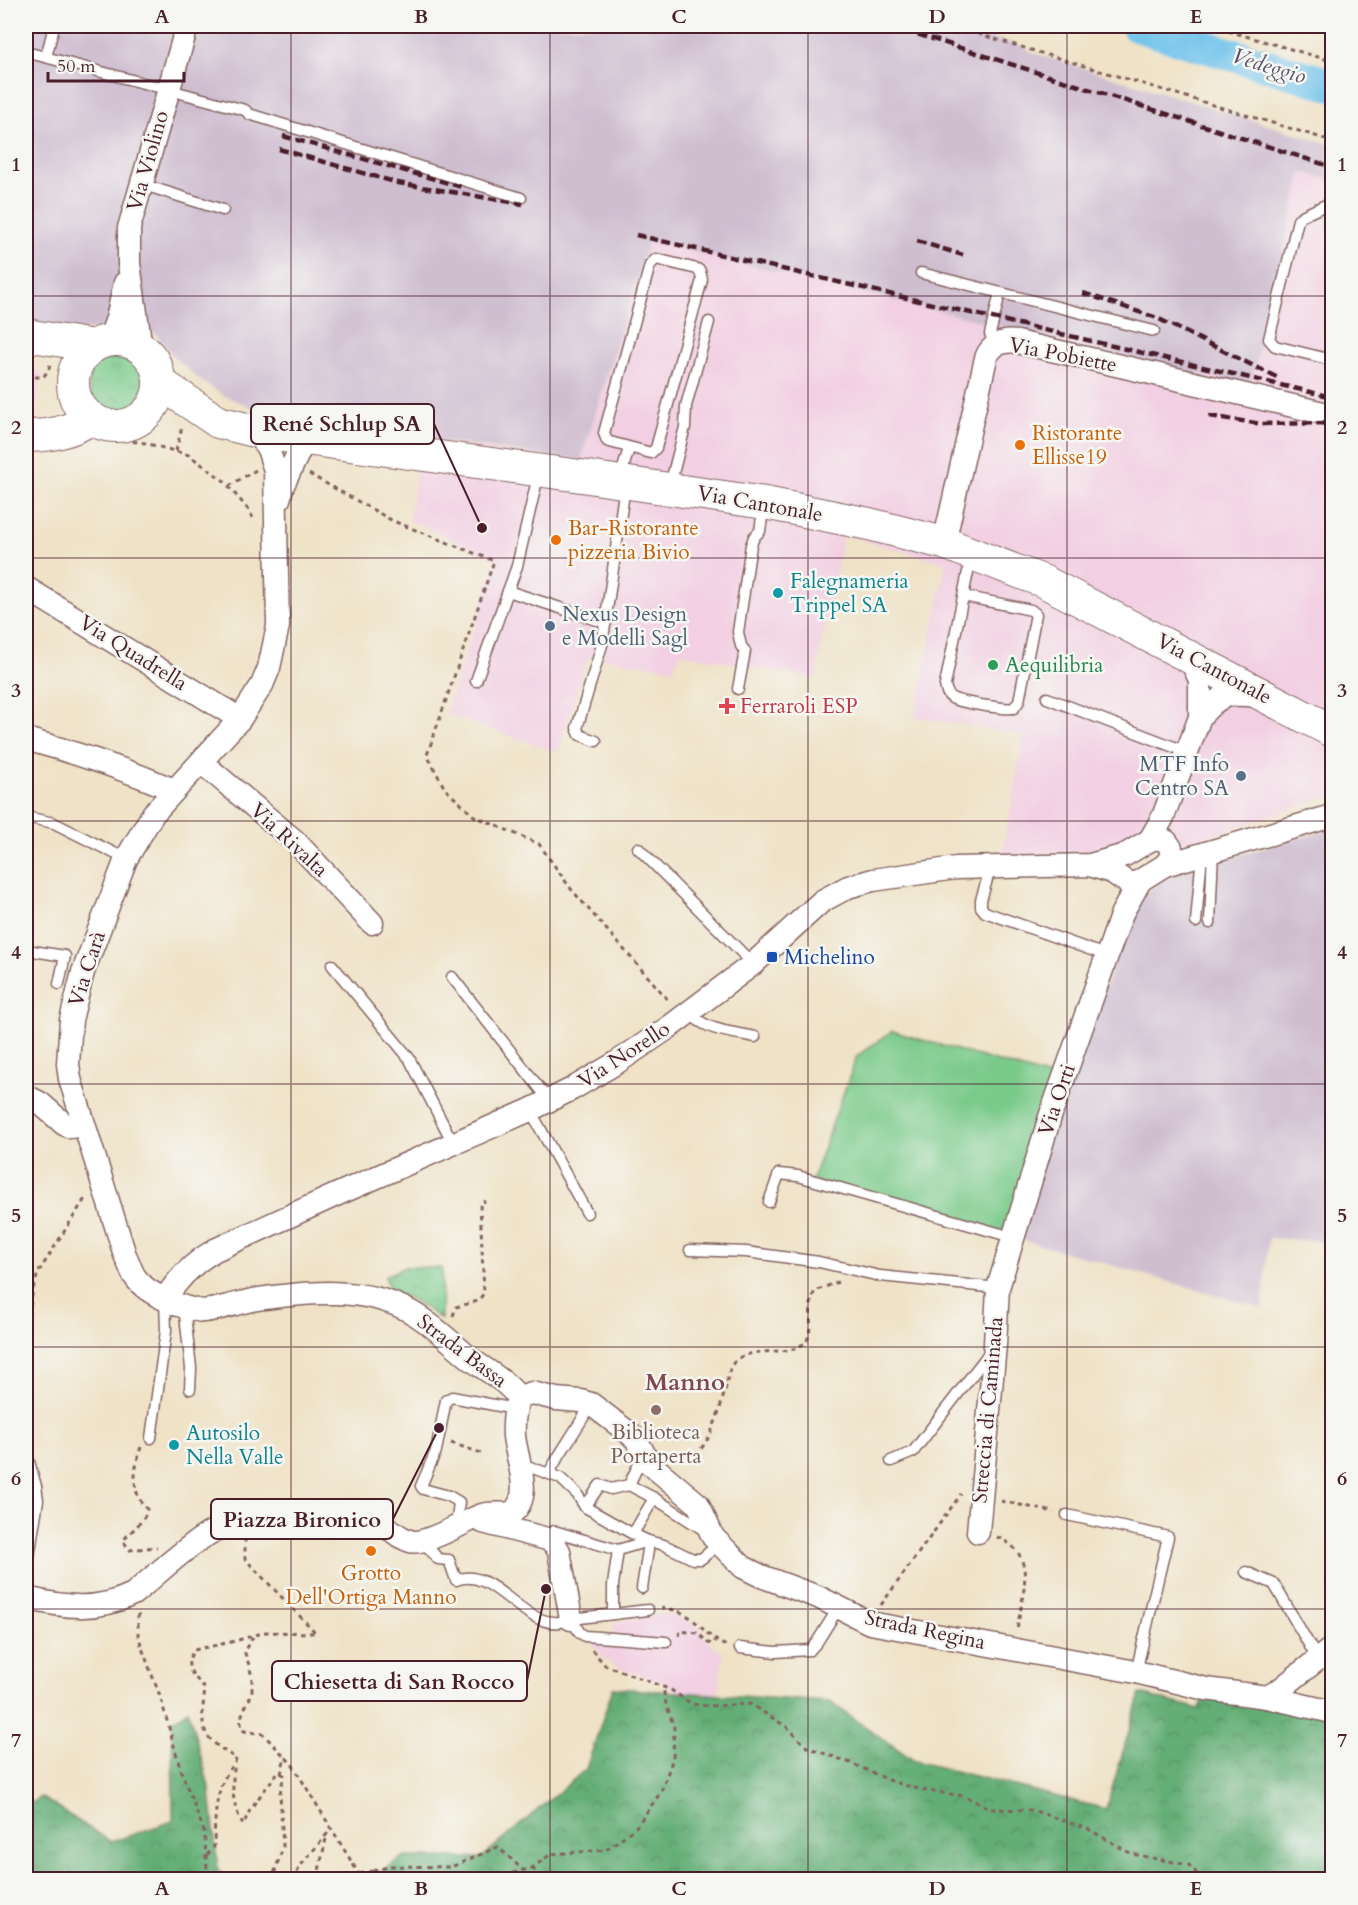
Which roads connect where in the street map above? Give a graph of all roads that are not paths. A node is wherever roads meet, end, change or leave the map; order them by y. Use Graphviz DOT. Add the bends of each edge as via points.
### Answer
graph roads {
  1 [pos="54,26"];
  2 [pos="187,26"];
  3 [pos="26,52"];
  4 [pos="46,57"];
  5 [pos="168,89"];
  6 [pos="141,184"];
  7 [pos="521,198"];
  8 [pos="1332,202"];
  9 [pos="223,210"];
  10 [pos="129,264"];
  11 [pos="921,273"];
  12 [pos="1000,293"];
  13 [pos="709,322"];
  14 [pos="1154,331"];
  15 [pos="26,335"];
  16 [pos="102,343"];
  17 [pos="996,345"];
  18 [pos="150,348"];
  19 [pos="1332,360"];
  20 [pos="167,374"];
  21 [pos="69,391"];
  22 [pos="1332,415"];
  23 [pos="142,417"];
  24 [pos="26,419"];
  25 [pos="218,422"];
  26 [pos="257,432"];
  27 [pos="26,435"];
  28 [pos="629,448"];
  29 [pos="303,456"];
  30 [pos="539,471"];
  31 [pos="623,482"];
  32 [pos="669,489"];
  33 [pos="765,503"];
  34 [pos="267,518"];
  35 [pos="958,548"];
  36 [pos="26,588"];
  37 [pos="508,591"];
  38 [pos="963,596"];
  39 [pos="606,623"];
  40 [pos="1188,654"];
  41 [pos="476,681"];
  42 [pos="738,689"];
  43 [pos="1268,697"];
  44 [pos="1047,698"];
  45 [pos="1200,717"];
  46 [pos="240,718"];
  47 [pos="1332,731"];
  48 [pos="26,739"];
  49 [pos="596,741"];
  50 [pos="1187,752"];
  51 [pos="201,762"];
  52 [pos="174,790"];
  53 [pos="26,816"];
  54 [pos="1332,816"];
  55 [pos="638,848"];
  56 [pos="1163,848"];
  57 [pos="1208,851"];
  58 [pos="126,859"];
  59 [pos="991,866"];
  60 [pos="1127,873"];
  61 [pos="1196,922"];
  62 [pos="372,923"];
  63 [pos="1210,923"];
  64 [pos="26,950"];
  65 [pos="1108,956"];
  66 [pos="753,964"];
  67 [pos="332,965"];
  68 [pos="452,977"];
  69 [pos="59,984"];
  70 [pos="686,1014"];
  71 [pos="755,1037"];
  72 [pos="26,1096"];
  73 [pos="540,1105"];
  74 [pos="84,1125"];
  75 [pos="453,1143"];
  76 [pos="770,1202"];
  77 [pos="587,1213"];
  78 [pos="1012,1237"];
  79 [pos="690,1250"];
  80 [pos="998,1288"];
  81 [pos="316,1294"];
  82 [pos="174,1302"];
  83 [pos="995,1345"];
  84 [pos="190,1389"];
  85 [pos="517,1403"];
  86 [pos="591,1404"];
  87 [pos="151,1438"];
  88 [pos="26,1451"];
  89 [pos="643,1455"];
  90 [pos="891,1461"];
  91 [pos="519,1462"];
  92 [pos="549,1473"];
  93 [pos="629,1485"];
  94 [pos="654,1498"];
  95 [pos="585,1507"];
  96 [pos="1067,1515"];
  97 [pos="464,1523"];
  98 [pos="978,1532"];
  99 [pos="633,1534"];
  100 [pos="714,1535"];
  101 [pos="547,1539"];
  102 [pos="423,1540"];
  103 [pos="648,1541"];
  104 [pos="618,1550"];
  105 [pos="1246,1572"];
  106 [pos="26,1576"];
  107 [pos="642,1588"];
  108 [pos="26,1598"];
  109 [pos="839,1606"];
  110 [pos="648,1610"];
  111 [pos="613,1614"];
  112 [pos="571,1619"];
  113 [pos="666,1642"];
  114 [pos="740,1648"];
  115 [pos="1326,1654"];
  116 [pos="1136,1672"];
  117 [pos="1266,1697"];
  118 [pos="1332,1712"];
  1 -- 4 [label="lane"];
  2 -- 5 [label="street, Via Violino"];
  3 -- 4 [label="lane"];
  4 -- 5 [label="lane"];
  5 -- 6 [label="street, Via Violino"];
  5 -- 7 [label="lane"];
  6 -- 9 [label="lane"];
  6 -- 10 [label="street, Via Violino" via="122,239"];
  8 -- 19 [label="lane" via="1302,216 1295,227 1269,339 1275,346"];
  10 -- 16 [label="street" via="119,310"];
  10 -- 18 [label="street"];
  11 -- 12 [label="lane"];
  12 -- 14 [label="lane"];
  12 -- 17 [label="lane" via="990,334"];
  13 -- 32 [label="lane"];
  15 -- 16 [label="main road"];
  16 -- 18 [label="main road" via="126,341"];
  16 -- 21 [label="main road" via="81,358"];
  17 -- 22 [label="street, Via Pobiette" via="1017,342"];
  17 -- 35 [label="street, Via Pobiette" via="986,358"];
  18 -- 20 [label="main road" via="154,363"];
  20 -- 23 [label="main road" via="153,405"];
  20 -- 25 [label="main road, Via Cantonale"];
  21 -- 23 [label="main road" via="104,424 117,426"];
  21 -- 24 [label="main road" via="56,411"];
  21 -- 27 [label="main road" via="82,424 51,434"];
  23 -- 25 [label="main road"];
  25 -- 26 [label="main road, Via Cantonale"];
  26 -- 29 [label="main road, Via Cantonale"];
  26 -- 34 [label="street" via="273,465"];
  28 -- 28 [label="lane" via="607,441 604,433 650,265 660,259 697,269 702,280 656,448 651,453"];
  28 -- 31 [label="lane"];
  29 -- 30 [label="main road, Via Cantonale"];
  29 -- 34 [label="street"];
  30 -- 31 [label="main road, Via Cantonale"];
  30 -- 37 [label="lane"];
  31 -- 32 [label="main road, Via Cantonale"];
  31 -- 39 [label="lane"];
  32 -- 33 [label="main road, Via Cantonale"];
  33 -- 35 [label="main road, Via Cantonale" via="869,524"];
  33 -- 42 [label="lane" via="760,531 751,545 740,621 739,640 745,651"];
  34 -- 46 [label="street, Via Carà" via="278,626 262,685"];
  35 -- 38 [label="lane"];
  35 -- 40 [label="main road, Via Cantonale" via="1045,582"];
  36 -- 46 [label="street, Via Quadrella"];
  37 -- 39 [label="lane"];
  37 -- 41 [label="lane"];
  38 -- 38 [label="lane" via="946,691 952,698 1014,708 1019,701 1036,614"];
  39 -- 49 [label="lane" via="577,728 580,735"];
  40 -- 43 [label="main road, Via Cantonale"];
  40 -- 45 [label="street" via="1200,680"];
  43 -- 45 [label="street" via="1231,695 1212,702"];
  43 -- 47 [label="main road, Via Cantonale"];
  44 -- 50 [label="lane"];
  45 -- 50 [label="street"];
  46 -- 51 [label="street, Via Carà"];
  48 -- 52 [label="street" via="120,767"];
  50 -- 56 [label="street" via="1163,817"];
  51 -- 52 [label="street, Via Carà"];
  51 -- 62 [label="street, Via Rivalta" via="295,841"];
  52 -- 58 [label="street, Via Carà" via="153,814"];
  53 -- 58 [label="lane" via="54,823"];
  54 -- 57 [label="street"];
  55 -- 66 [label="lane"];
  56 -- 57 [label="street"];
  56 -- 60 [label="street"];
  57 -- 61 [label="lane"];
  57 -- 63 [label="lane"];
  58 -- 74 [label="street, Via Carà" via="82,972 71,1020 68,1064"];
  59 -- 60 [label="street, Via Norello" via="1090,865"];
  59 -- 65 [label="lane" via="981,900 985,912"];
  59 -- 66 [label="street, Via Norello" via="924,871 848,887 822,901"];
  60 -- 65 [label="street, Via Orti" via="1122,913"];
  64 -- 69 [label="lane" via="65,956"];
  65 -- 78 [label="street, Via Orti"];
  66 -- 70 [label="street, Via Norello"];
  67 -- 75 [label="lane" via="409,1058"];
  68 -- 73 [label="lane"];
  70 -- 71 [label="lane" via="707,1026"];
  70 -- 73 [label="street, Via Norello" via="616,1063"];
  72 -- 74 [label="street" via="70,1127"];
  73 -- 75 [label="street, Via Norello"];
  73 -- 77 [label="lane"];
  74 -- 82 [label="street, Via Carà" via="135,1277 143,1286"];
  75 -- 82 [label="street, Via Norello" via="215,1250 182,1275"];
  76 -- 78 [label="lane" via="779,1174 798,1176"];
  78 -- 80 [label="street, Via Orti"];
  79 -- 80 [label="lane" via="746,1251 871,1274"];
  80 -- 83 [label="street, Streccia di Caminada"];
  81 -- 82 [label="street, Via Carà" via="264,1298 212,1310 194,1310"];
  81 -- 85 [label="street, Strada Bassa" via="359,1293 390,1302 423,1319 507,1383"];
  82 -- 84 [label="lane" via="191,1368"];
  82 -- 87 [label="lane" via="166,1331"];
  83 -- 90 [label="lane" via="913,1452"];
  83 -- 98 [label="street, Streccia di Caminada" via="972,1494"];
  85 -- 86 [label="street, Strada Bassa" via="532,1394"];
  85 -- 91 [label="street" via="514,1428"];
  85 -- 97 [label="lane" via="448,1397 439,1439 421,1486 459,1502"];
  86 -- 89 [label="street, Strada Bassa" via="636,1439"];
  86 -- 92 [label="lane"];
  88 -- 106 [label="lane" via="38,1500"];
  89 -- 93 [label="lane"];
  89 -- 100 [label="street, Strada Bassa" via="698,1504"];
  91 -- 92 [label="lane"];
  91 -- 97 [label="street" via="524,1485 516,1510 510,1514 482,1514"];
  92 -- 95 [label="lane" via="577,1494"];
  93 -- 94 [label="lane"];
  93 -- 95 [label="lane" via="611,1489 600,1485"];
  94 -- 99 [label="lane"];
  94 -- 100 [label="lane"];
  95 -- 99 [label="lane"];
  96 -- 116 [label="lane" via="1168,1537"];
  97 -- 101 [label="street"];
  97 -- 102 [label="street"];
  99 -- 103 [label="lane"];
  100 -- 103 [label="lane" via="705,1557 697,1560"];
  100 -- 109 [label="street, Strada Regina" via="743,1567"];
  101 -- 104 [label="lane" via="554,1531"];
  101 -- 112 [label="street" via="559,1551"];
  102 -- 108 [label="street" via="407,1540 373,1520 246,1518 211,1532 119,1601 91,1607 61,1606"];
  102 -- 112 [label="lane" via="438,1559 449,1560 456,1580 471,1578 484,1583 537,1620 560,1624"];
  103 -- 104 [label="lane"];
  103 -- 107 [label="lane"];
  104 -- 111 [label="lane"];
  105 -- 115 [label="lane" via="1275,1584"];
  109 -- 114 [label="lane" via="810,1650"];
  109 -- 116 [label="street, Strada Regina" via="870,1623"];
  110 -- 111 [label="lane"];
  111 -- 112 [label="lane"];
  112 -- 113 [label="lane" via="585,1636"];
  115 -- 117 [label="street"];
  116 -- 117 [label="street, Strada Regina" via="1206,1689"];
  117 -- 118 [label="street, Strada Regina"];
}
